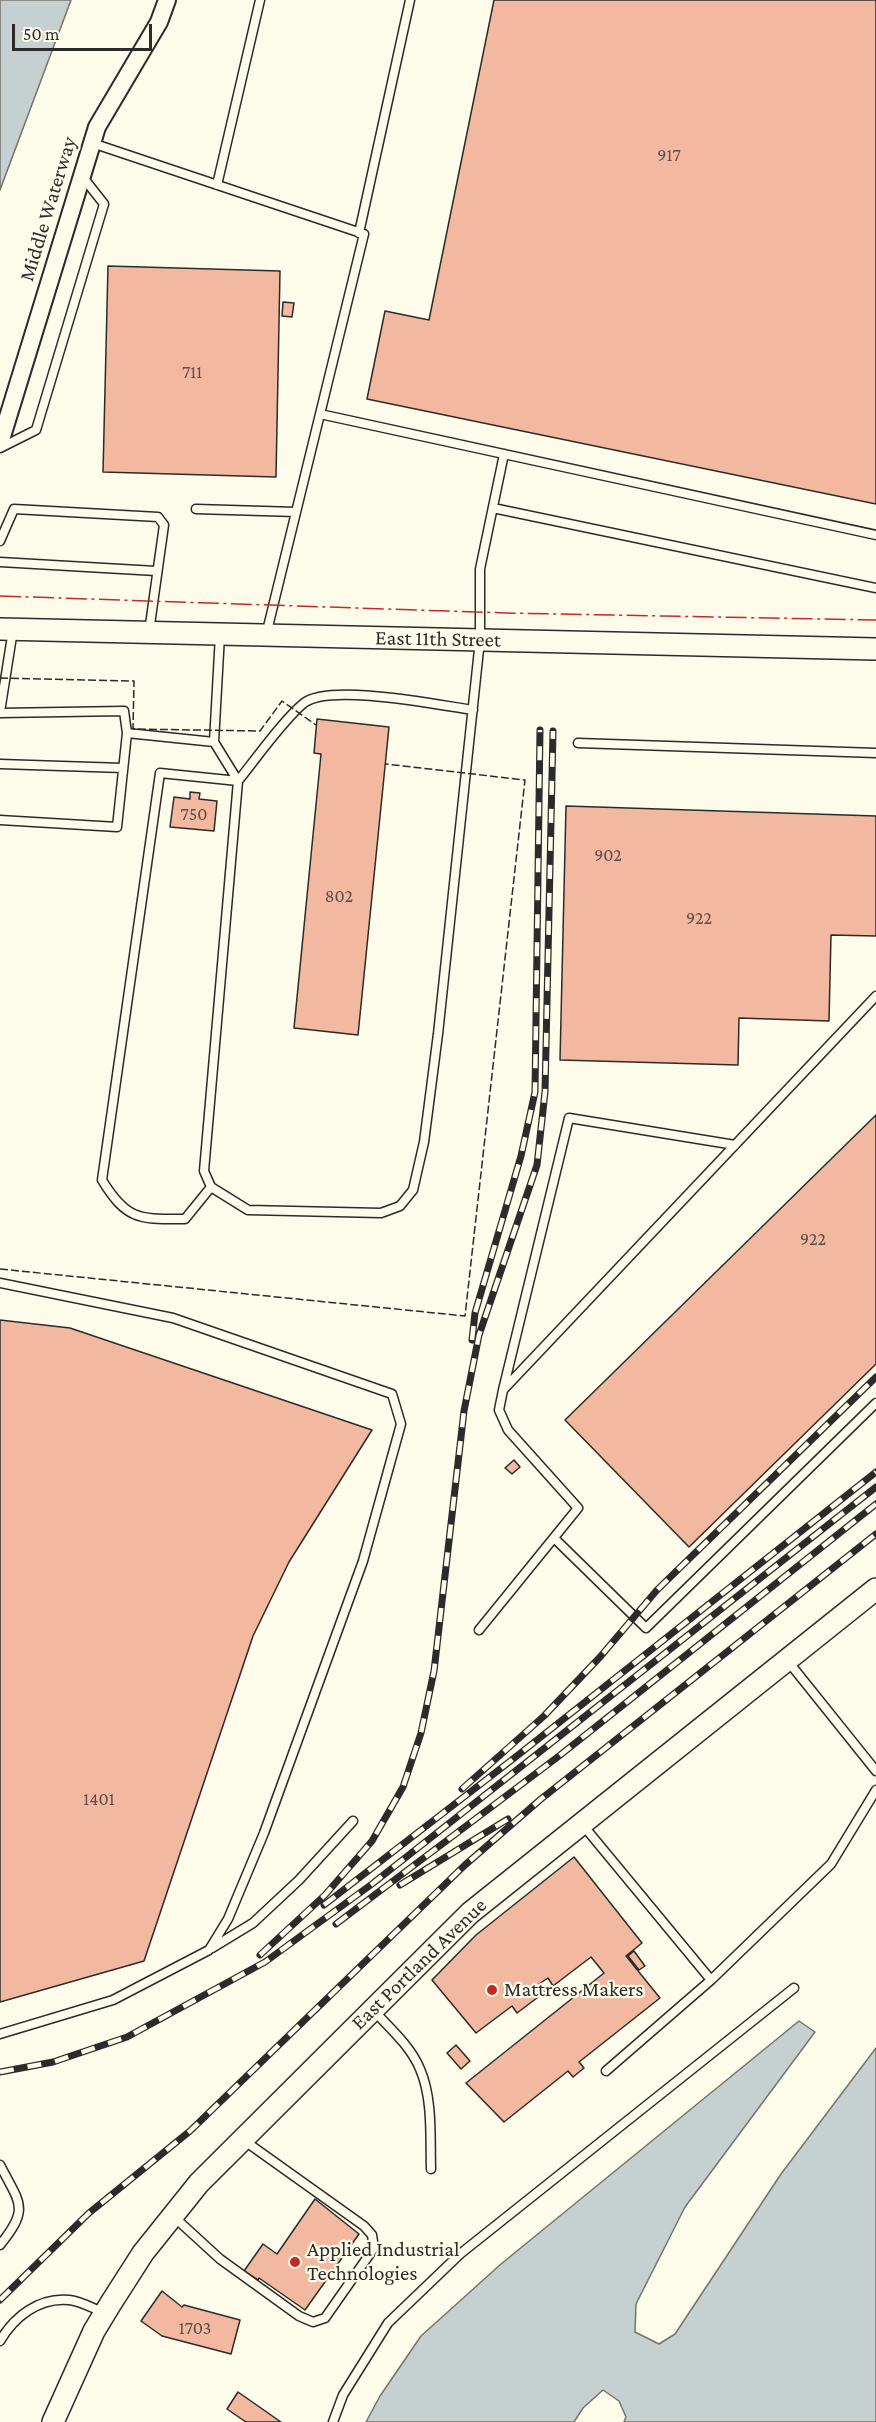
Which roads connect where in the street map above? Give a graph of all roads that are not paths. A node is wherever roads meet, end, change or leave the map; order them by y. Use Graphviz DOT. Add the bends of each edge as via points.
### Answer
graph roads {
  1 [pos="167,0"];
  2 [pos="260,0"];
  3 [pos="411,0"];
  4 [pos="92,143"];
  5 [pos="82,175"];
  6 [pos="218,185"];
  7 [pos="359,233"];
  8 [pos="320,414"];
  9 [pos="0,443"];
  10 [pos="0,449"];
  11 [pos="504,454"];
  12 [pos="493,508"];
  13 [pos="196,509"];
  14 [pos="296,512"];
  15 [pos="876,535"];
  16 [pos="0,541"];
  17 [pos="0,562"];
  18 [pos="156,572"];
  19 [pos="876,588"];
  20 [pos="7,629"];
  21 [pos="149,632"];
  22 [pos="220,634"];
  23 [pos="266,635"];
  24 [pos="480,640"];
  25 [pos="876,649"];
  26 [pos="473,710"];
  27 [pos="0,712"];
  28 [pos="127,733"];
  29 [pos="214,742"];
  30 [pos="578,743"];
  31 [pos="876,753"];
  32 [pos="0,764"];
  33 [pos="123,768"];
  34 [pos="238,781"];
  35 [pos="0,820"];
  36 [pos="876,996"];
  37 [pos="735,1145"];
  38 [pos="211,1187"];
  39 [pos="0,1283"];
  40 [pos="503,1390"];
  41 [pos="876,1402"];
  42 [pos="554,1538"];
  43 [pos="876,1589"];
  44 [pos="479,1630"];
  45 [pos="787,1660"];
  46 [pos="876,1770"];
  47 [pos="876,1790"];
  48 [pos="353,1821"];
  49 [pos="581,1823"];
  50 [pos="209,1950"];
  51 [pos="711,1980"];
  52 [pos="794,1988"];
  53 [pos="372,2008"];
  54 [pos="0,2034"];
  55 [pos="606,2071"];
  56 [pos="242,2139"];
  57 [pos="0,2165"];
  58 [pos="431,2169"];
  59 [pos="173,2215"];
  60 [pos="0,2245"];
  61 [pos="105,2313"];
  62 [pos="0,2341"];
  63 [pos="53,2422"];
  64 [pos="333,2422"];
  1 -- 4 [label="street, Middle Waterway" via="159,22 97,127"];
  2 -- 6 [label="lane"];
  3 -- 7 [label="lane"];
  4 -- 5 [label="street, Middle Waterway"];
  4 -- 6 [label="lane"];
  5 -- 9 [label="street, Middle Waterway"];
  5 -- 10 [label="lane" via="104,204 36,430"];
  6 -- 7 [label="lane"];
  7 -- 8 [label="lane" via="364,234"];
  8 -- 11 [label="lane"];
  8 -- 14 [label="lane"];
  11 -- 12 [label="lane"];
  11 -- 15 [label="lane"];
  12 -- 19 [label="lane"];
  12 -- 24 [label="lane" via="480,569"];
  13 -- 14 [label="lane"];
  14 -- 23 [label="lane"];
  16 -- 18 [label="lane" via="14,509 158,517 164,525"];
  17 -- 18 [label="lane"];
  18 -- 21 [label="lane"];
  20 -- 21 [label="street, East 11th Street"];
  20 -- 27 [label="lane"];
  21 -- 22 [label="street, East 11th Street"];
  22 -- 23 [label="street, East 11th Street"];
  22 -- 29 [label="lane"];
  23 -- 24 [label="street, East 11th Street"];
  24 -- 25 [label="street, East 11th Street"];
  24 -- 26 [label="lane"];
  26 -- 34 [label="lane" via="360,694 314,697 299,708"];
  26 -- 38 [label="lane" via="438,1034 424,1143 413,1190 400,1206 381,1213 248,1210"];
  27 -- 28 [label="lane" via="124,711"];
  28 -- 29 [label="lane"];
  28 -- 33 [label="lane"];
  29 -- 34 [label="lane"];
  30 -- 31 [label="lane"];
  32 -- 33 [label="lane"];
  33 -- 35 [label="lane" via="117,827"];
  34 -- 38 [label="lane" via="204,1171"];
  34 -- 38 [label="lane" via="160,773 102,1180 116,1203 143,1219 185,1219"];
  36 -- 37 [label="lane"];
  37 -- 40 [label="lane"];
  37 -- 40 [label="lane" via="569,1118"];
  39 -- 50 [label="lane" via="173,1318 392,1394 401,1424 363,1561 264,1833 228,1919"];
  40 -- 42 [label="lane" via="499,1410 508,1430 578,1508"];
  41 -- 42 [label="lane" via="646,1628"];
  42 -- 44 [label="lane"];
  43 -- 45 [label="street, East Portland Avenue"];
  45 -- 46 [label="lane"];
  45 -- 49 [label="street, East Portland Avenue"];
  47 -- 51 [label="lane" via="831,1864"];
  48 -- 50 [label="lane" via="253,1923"];
  49 -- 51 [label="lane"];
  49 -- 53 [label="street, East Portland Avenue" via="470,1913"];
  50 -- 54 [label="lane" via="113,2000"];
  51 -- 55 [label="lane"];
  52 -- 64 [label="lane" via="460,2254 388,2323 343,2395"];
  53 -- 56 [label="street, East Portland Avenue"];
  53 -- 58 [label="lane" via="420,2068 427,2101"];
  56 -- 59 [label="street, East Portland Avenue"];
  56 -- 59 [label="lane" via="372,2235 374,2248 325,2318 313,2322 299,2316 220,2259"];
  57 -- 60 [label="lane" via="21,2206 17,2224"];
  59 -- 61 [label="street, East Portland Avenue"];
  61 -- 62 [label="lane" via="69,2300 30,2307"];
  61 -- 63 [label="street, East Portland Avenue"];
}
